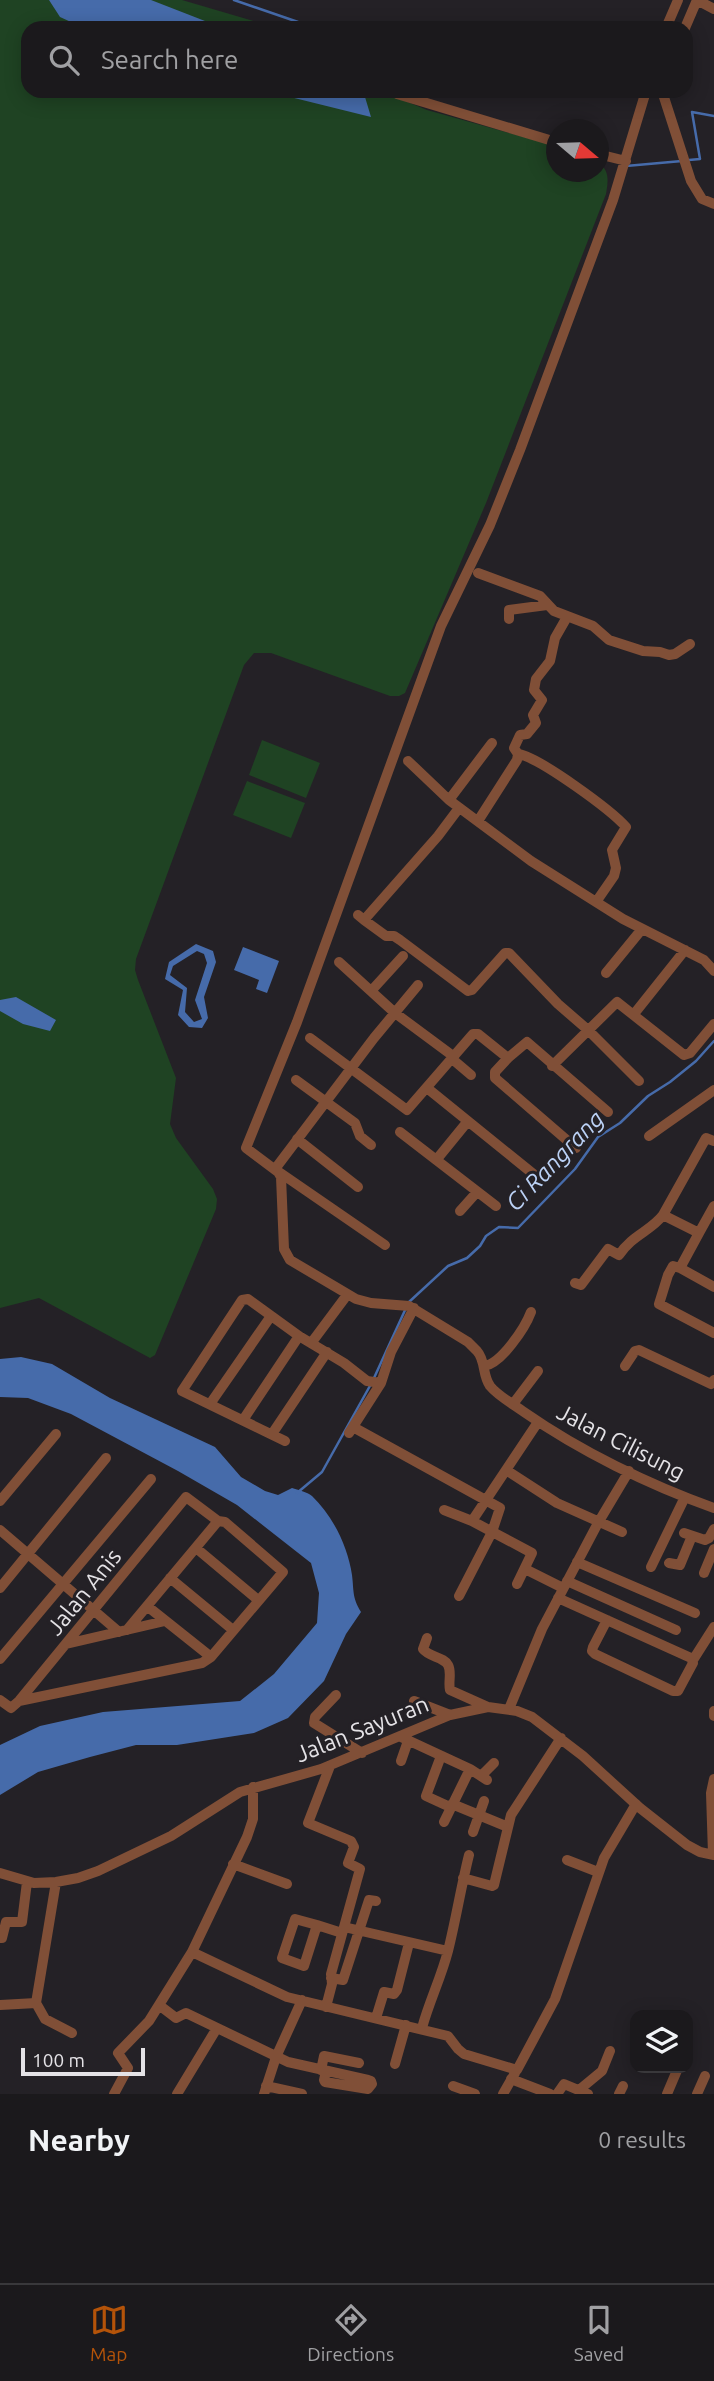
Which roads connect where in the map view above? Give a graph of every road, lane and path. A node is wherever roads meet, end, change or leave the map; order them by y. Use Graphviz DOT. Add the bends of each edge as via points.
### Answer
graph roads {
  1 [pos="678,0"];
  2 [pos="697,0"];
  3 [pos="714,9"];
  4 [pos="669,21"];
  5 [pos="688,21"];
  6 [pos="410,98"];
  7 [pos="644,98"];
  8 [pos="664,98"];
  9 [pos="546,139"];
  10 [pos="609,157"];
  11 [pos="626,162"];
  12 [pos="714,204"];
  13 [pos="478,573"];
  14 [pos="547,606"];
  15 [pos="567,617"];
  16 [pos="509,619"];
  17 [pos="691,644"];
  18 [pos="492,743"];
  19 [pos="518,754"];
  20 [pos="408,761"];
  21 [pos="449,800"];
  22 [pos="459,807"];
  23 [pos="478,821"];
  24 [pos="596,902"];
  25 [pos="642,929"];
  26 [pos="685,950"];
  27 [pos="403,956"];
  28 [pos="339,962"];
  29 [pos="714,971"];
  30 [pos="606,973"];
  31 [pos="418,985"];
  32 [pos="372,990"];
  33 [pos="396,1013"];
  34 [pos="634,1014"];
  35 [pos="714,1024"];
  36 [pos="588,1030"];
  37 [pos="310,1038"];
  38 [pos="452,1057"];
  39 [pos="508,1058"];
  40 [pos="552,1066"];
  41 [pos="350,1069"];
  42 [pos="471,1075"];
  43 [pos="296,1080"];
  44 [pos="639,1081"];
  45 [pos="427,1088"];
  46 [pos="714,1090"];
  47 [pos="325,1101"];
  48 [pos="608,1112"];
  49 [pos="468,1121"];
  50 [pos="400,1132"];
  51 [pos="649,1136"];
  52 [pos="297,1139"];
  53 [pos="714,1141"];
  54 [pos="371,1145"];
  55 [pos="576,1148"];
  56 [pos="437,1159"];
  57 [pos="277,1170"];
  58 [pos="542,1181"];
  59 [pos="358,1187"];
  60 [pos="477,1192"];
  61 [pos="496,1206"];
  62 [pos="714,1206"];
  63 [pos="460,1212"];
  64 [pos="663,1215"];
  65 [pos="699,1233"];
  66 [pos="385,1245"];
  67 [pos="680,1268"];
  68 [pos="575,1283"];
  69 [pos="714,1287"];
  70 [pos="347,1295"];
  71 [pos="407,1306"];
  72 [pos="531,1312"];
  73 [pos="271,1316"];
  74 [pos="714,1333"];
  75 [pos="299,1336"];
  76 [pos="312,1342"];
  77 [pos="327,1352"];
  78 [pos="484,1366"];
  79 [pos="625,1366"];
  80 [pos="538,1371"];
  81 [pos="714,1380"];
  82 [pos="374,1383"];
  83 [pos="210,1404"];
  84 [pos="513,1404"];
  85 [pos="243,1420"];
  86 [pos="538,1422"];
  87 [pos="56,1434"];
  88 [pos="272,1434"];
  89 [pos="285,1441"];
  90 [pos="106,1458"];
  91 [pos="506,1470"];
  92 [pos="629,1471"];
  93 [pos="150,1479"];
  94 [pos="685,1497"];
  95 [pos="486,1500"];
  96 [pos="0,1501"];
  97 [pos="714,1508"];
  98 [pos="444,1510"];
  99 [pos="218,1521"];
  100 [pos="472,1521"];
  101 [pos="598,1522"];
  102 [pos="714,1529"];
  103 [pos="0,1530"];
  104 [pos="492,1532"];
  105 [pos="622,1532"];
  106 [pos="196,1548"];
  107 [pos="714,1549"];
  108 [pos="28,1555"];
  109 [pos="577,1562"];
  110 [pos="668,1563"];
  111 [pos="651,1567"];
  112 [pos="526,1569"];
  113 [pos="704,1573"];
  114 [pos="170,1578"];
  115 [pos="62,1583"];
  116 [pos="517,1584"];
  117 [pos="565,1584"];
  118 [pos="0,1588"];
  119 [pos="458,1596"];
  120 [pos="558,1598"];
  121 [pos="258,1600"];
  122 [pos="147,1606"];
  123 [pos="93,1610"];
  124 [pos="695,1613"];
  125 [pos="607,1620"];
  126 [pos="165,1621"];
  127 [pos="714,1627"];
  128 [pos="233,1630"];
  129 [pos="676,1630"];
  130 [pos="123,1631"];
  131 [pos="427,1638"];
  132 [pos="66,1644"];
  133 [pos="211,1657"];
  134 [pos="0,1659"];
  135 [pos="693,1660"];
  136 [pos="336,1695"];
  137 [pos="19,1701"];
  138 [pos="414,1701"];
  139 [pos="4,1704"];
  140 [pos="488,1707"];
  141 [pos="509,1709"];
  142 [pos="450,1715"];
  143 [pos="561,1738"];
  144 [pos="404,1739"];
  145 [pos="362,1753"];
  146 [pos="441,1756"];
  147 [pos="401,1761"];
  148 [pos="494,1763"];
  149 [pos="330,1766"];
  150 [pos="470,1769"];
  151 [pos="714,1779"];
  152 [pos="253,1787"];
  153 [pos="484,1801"];
  154 [pos="636,1804"];
  155 [pos="451,1806"];
  156 [pos="479,1816"];
  157 [pos="444,1822"];
  158 [pos="508,1827"];
  159 [pos="474,1832"];
  160 [pos="714,1854"];
  161 [pos="469,1855"];
  162 [pos="567,1860"];
  163 [pos="233,1864"];
  164 [pos="598,1872"];
  165 [pos="0,1873"];
  166 [pos="463,1878"];
  167 [pos="27,1882"];
  168 [pos="56,1882"];
  169 [pos="287,1884"];
  170 [pos="376,1901"];
  171 [pos="317,1925"];
  172 [pos="343,1930"];
  173 [pos="360,1931"];
  174 [pos="0,1938"];
  175 [pos="410,1943"];
  176 [pos="448,1951"];
  177 [pos="192,1952"];
  178 [pos="331,1978"];
  179 [pos="302,2000"];
  180 [pos="36,2003"];
  181 [pos="159,2005"];
  182 [pos="0,2006"];
  183 [pos="326,2007"];
  184 [pos="376,2018"];
  185 [pos="406,2025"];
  186 [pos="216,2028"];
  187 [pos="422,2028"];
  188 [pos="72,2033"];
  189 [pos="610,2051"];
  190 [pos="276,2057"];
  191 [pos="359,2063"];
  192 [pos="395,2064"];
  193 [pos="676,2073"];
  194 [pos="514,2075"];
  195 [pos="705,2076"];
  196 [pos="453,2086"];
  197 [pos="265,2090"];
  198 [pos="584,2092"];
  199 [pos="114,2094"];
  200 [pos="177,2094"];
  201 [pos="302,2094"];
  202 [pos="475,2094"];
  203 [pos="503,2094"];
  204 [pos="550,2094"];
  205 [pos="557,2094"];
  206 [pos="667,2094"];
  207 [pos="697,2094"];
  1 -- 4 [label="street"];
  2 -- 3 [label="street"];
  2 -- 5 [label="street"];
  6 -- 9 [label="street"];
  7 -- 11 [label="street"];
  8 -- 12 [label="street" via="689,175 702,198"];
  10 -- 11 [label="street"];
  11 -- 57 [label="street" via="495,512 441,626 297,1022 246,1148"];
  13 -- 14 [label="street" via="540,596"];
  14 -- 15 [label="street"];
  14 -- 16 [label="street" via="509,610"];
  15 -- 17 [label="street" via="593,626 609,640 642,651 672,655"];
  15 -- 19 [label="street" via="557,632 550,661 535,682 542,702 533,714 536,724 521,734 514,747"];
  18 -- 21 [label="street"];
  19 -- 23 [label="street"];
  19 -- 24 [label="street" via="551,770 626,827 612,850 614,876"];
  20 -- 21 [label="street"];
  21 -- 22 [label="street"];
  22 -- 23 [label="street"];
  22 -- 36 [label="street" via="361,918 400,940 468,991 507,952"];
  23 -- 24 [label="street"];
  24 -- 25 [label="street"];
  25 -- 26 [label="street"];
  25 -- 30 [label="street"];
  26 -- 29 [label="street"];
  26 -- 34 [label="street"];
  27 -- 32 [label="street"];
  28 -- 32 [label="street"];
  31 -- 33 [label="street"];
  32 -- 33 [label="street"];
  33 -- 38 [label="street"];
  33 -- 41 [label="street"];
  34 -- 35 [label="street" via="684,1055"];
  34 -- 36 [label="street" via="616,1002"];
  36 -- 40 [label="street"];
  36 -- 44 [label="street"];
  37 -- 41 [label="street"];
  38 -- 39 [label="street" via="476,1034"];
  38 -- 42 [label="street"];
  38 -- 45 [label="street"];
  39 -- 40 [label="street" via="527,1042"];
  39 -- 55 [label="street" via="495,1078"];
  40 -- 48 [label="street"];
  41 -- 45 [label="street" via="406,1110"];
  41 -- 47 [label="street"];
  43 -- 47 [label="street"];
  45 -- 49 [label="street"];
  46 -- 51 [label="street"];
  47 -- 52 [label="street"];
  47 -- 54 [label="street" via="355,1123 360,1136"];
  49 -- 56 [label="street"];
  49 -- 58 [label="street"];
  50 -- 56 [label="street"];
  52 -- 57 [label="street"];
  52 -- 59 [label="street"];
  53 -- 64 [label="street" via="706,1139"];
  56 -- 60 [label="street"];
  57 -- 66 [label="street"];
  57 -- 70 [label="street" via="282,1184 286,1257"];
  60 -- 61 [label="street"];
  60 -- 63 [label="street"];
  62 -- 65 [label="street"];
  64 -- 65 [label="street"];
  64 -- 68 [label="street" via="628,1242 619,1255 608,1249 581,1285"];
  65 -- 67 [label="street"];
  67 -- 69 [label="street"];
  67 -- 74 [label="street" via="672,1268 659,1304"];
  70 -- 71 [label="street" via="371,1303"];
  70 -- 76 [label="street"];
  71 -- 78 [label="street, Jalan Cilisung" via="468,1342"];
  71 -- 82 [label="street"];
  72 -- 78 [label="street" via="497,1361"];
  73 -- 75 [label="street"];
  73 -- 83 [label="street"];
  73 -- 83 [label="street" via="248,1299 242,1300 182,1390"];
  75 -- 76 [label="street"];
  75 -- 85 [label="street"];
  76 -- 77 [label="street"];
  77 -- 82 [label="street"];
  77 -- 88 [label="street"];
  78 -- 84 [label="street, Jalan Cilisung" via="490,1385"];
  79 -- 81 [label="street" via="638,1349 710,1384"];
  80 -- 84 [label="street"];
  82 -- 95 [label="street" via="351,1430"];
  83 -- 85 [label="street"];
  84 -- 86 [label="street, Jalan Cilisung"];
  85 -- 88 [label="street"];
  86 -- 91 [label="street"];
  86 -- 92 [label="street, Jalan Cilisung"];
  87 -- 96 [label="street"];
  88 -- 89 [label="street"];
  90 -- 108 [label="street"];
  91 -- 95 [label="street"];
  91 -- 101 [label="street" via="557,1503"];
  92 -- 94 [label="street, Jalan Cilisung"];
  92 -- 101 [label="street"];
  93 -- 115 [label="street"];
  94 -- 97 [label="street, Jalan Cilisung"];
  94 -- 111 [label="street"];
  95 -- 100 [label="street"];
  95 -- 104 [label="street" via="500,1508"];
  98 -- 100 [label="street"];
  99 -- 106 [label="street"];
  99 -- 121 [label="street" via="225,1522 283,1572"];
  99 -- 123 [label="street, Jalan Anis" via="186,1497"];
  100 -- 104 [label="street"];
  101 -- 105 [label="street"];
  101 -- 109 [label="street"];
  102 -- 110 [label="street" via="708,1539 688,1534 680,1565"];
  103 -- 108 [label="street"];
  104 -- 112 [label="street" via="532,1553"];
  104 -- 119 [label="street"];
  106 -- 114 [label="street"];
  106 -- 121 [label="street"];
  107 -- 113 [label="street"];
  108 -- 115 [label="street"];
  108 -- 118 [label="street"];
  109 -- 117 [label="street"];
  109 -- 124 [label="street"];
  112 -- 116 [label="street"];
  112 -- 117 [label="street"];
  114 -- 122 [label="street"];
  114 -- 128 [label="street"];
  115 -- 123 [label="street"];
  115 -- 134 [label="street"];
  117 -- 120 [label="street"];
  117 -- 129 [label="street"];
  120 -- 125 [label="street"];
  120 -- 141 [label="street"];
  121 -- 128 [label="street"];
  122 -- 126 [label="street"];
  122 -- 130 [label="street"];
  123 -- 130 [label="street"];
  123 -- 132 [label="street, Jalan Anis"];
  125 -- 135 [label="street"];
  125 -- 135 [label="street" via="592,1651 673,1691 678,1691"];
  126 -- 130 [label="street"];
  126 -- 133 [label="street"];
  127 -- 135 [label="street"];
  128 -- 133 [label="street"];
  130 -- 132 [label="street"];
  131 -- 140 [label="street" via="425,1653 447,1662 450,1690"];
  132 -- 137 [label="street, Jalan Anis"];
  133 -- 137 [label="street" via="202,1663"];
  136 -- 145 [label="street" via="314,1723"];
  137 -- 139 [label="street, Jalan Anis" via="13,1708"];
  138 -- 142 [label="street"];
  140 -- 141 [label="street, Jalan Sayuran"];
  140 -- 142 [label="street, Jalan Sayuran"];
  141 -- 143 [label="street, Jalan Sayuran" via="532,1717"];
  142 -- 144 [label="street, Jalan Sayuran"];
  143 -- 154 [label="street, Jalan Sayuran"];
  143 -- 158 [label="street" via="517,1803"];
  144 -- 145 [label="street, Jalan Sayuran"];
  144 -- 146 [label="street"];
  144 -- 147 [label="street"];
  145 -- 149 [label="street, Jalan Sayuran"];
  146 -- 150 [label="street"];
  146 -- 155 [label="street" via="426,1796"];
  148 -- 150 [label="street" via="484,1778"];
  149 -- 152 [label="street, Jalan Sayuran"];
  149 -- 172 [label="street" via="308,1822 353,1844 348,1863 360,1869"];
  150 -- 155 [label="street"];
  151 -- 160 [label="street"];
  152 -- 163 [label="street" via="253,1819"];
  152 -- 168 [label="street, Jalan Sayuran" via="154,1844 98,1871"];
  153 -- 156 [label="street"];
  154 -- 160 [label="street, Jalan Sayuran" via="687,1845"];
  154 -- 164 [label="street"];
  155 -- 156 [label="street"];
  155 -- 157 [label="street"];
  156 -- 158 [label="street"];
  156 -- 159 [label="street"];
  158 -- 166 [label="street" via="492,1886"];
  161 -- 166 [label="street"];
  162 -- 164 [label="street"];
  163 -- 169 [label="street"];
  163 -- 177 [label="street"];
  164 -- 194 [label="street" via="555,1999"];
  165 -- 167 [label="street, Jalan Sayuran"];
  166 -- 176 [label="street"];
  167 -- 168 [label="street, Jalan Sayuran"];
  167 -- 174 [label="street" via="22,1922 6,1922"];
  168 -- 180 [label="street"];
  170 -- 173 [label="street" via="369,1900"];
  171 -- 171 [label="street" via="304,1966 282,1958 295,1919"];
  171 -- 172 [label="street"];
  172 -- 173 [label="street"];
  172 -- 178 [label="street"];
  173 -- 175 [label="street"];
  173 -- 178 [label="street" via="343,1980"];
  175 -- 176 [label="street"];
  175 -- 184 [label="street" via="397,1990 384,1993"];
  176 -- 187 [label="street"];
  177 -- 179 [label="street" via="272,1991"];
  177 -- 181 [label="street"];
  178 -- 183 [label="street"];
  179 -- 183 [label="street"];
  179 -- 190 [label="street"];
  180 -- 182 [label="street"];
  180 -- 188 [label="street" via="45,2019"];
  181 -- 186 [label="street" via="176,2018 186,2013"];
  181 -- 199 [label="street" via="118,2053 128,2068"];
  183 -- 184 [label="street"];
  184 -- 185 [label="street"];
  185 -- 187 [label="street"];
  185 -- 192 [label="street"];
  186 -- 190 [label="street"];
  186 -- 200 [label="street"];
  187 -- 194 [label="street" via="450,2036 464,2054"];
  189 -- 198 [label="street"];
  190 -- 191 [label="street" via="323,2070 324,2056"];
  190 -- 197 [label="street"];
  193 -- 206 [label="street"];
  194 -- 203 [label="street"];
  194 -- 204 [label="street"];
  195 -- 207 [label="street"];
  196 -- 202 [label="street"];
  197 -- 201 [label="street"];
  198 -- 205 [label="street" via="564,2084"];
}
